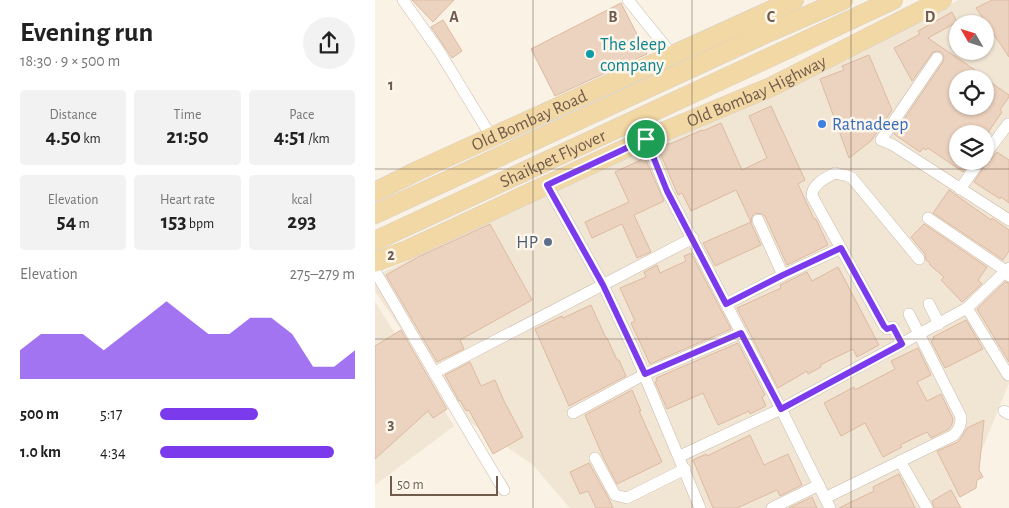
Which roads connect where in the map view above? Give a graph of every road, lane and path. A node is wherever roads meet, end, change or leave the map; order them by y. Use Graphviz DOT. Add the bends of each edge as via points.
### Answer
graph roads {
  1 [pos="403,0"];
  2 [pos="628,0"];
  3 [pos="794,0"];
  4 [pos="843,0"];
  5 [pos="893,0"];
  6 [pos="942,0"];
  7 [pos="673,56"];
  8 [pos="937,58"];
  9 [pos="1008,124"];
  10 [pos="492,138"];
  11 [pos="646,139"];
  12 [pos="994,143"];
  13 [pos="974,170"];
  14 [pos="547,185"];
  15 [pos="960,189"];
  16 [pos="375,192"];
  17 [pos="375,214"];
  18 [pos="928,218"];
  19 [pos="758,220"];
  20 [pos="1009,220"];
  21 [pos="693,238"];
  22 [pos="375,241"];
  23 [pos="841,248"];
  24 [pos="919,259"];
  25 [pos="375,262"];
  26 [pos="375,271"];
  27 [pos="1008,272"];
  28 [pos="783,275"];
  29 [pos="603,285"];
  30 [pos="726,304"];
  31 [pos="929,304"];
  32 [pos="967,308"];
  33 [pos="909,314"];
  34 [pos="939,324"];
  35 [pos="741,333"];
  36 [pos="919,334"];
  37 [pos="902,344"];
  38 [pos="435,372"];
  39 [pos="645,374"];
  40 [pos="1008,375"];
  41 [pos="781,409"];
  42 [pos="573,413"];
  43 [pos="679,456"];
  44 [pos="595,458"];
  45 [pos="900,461"];
  46 [pos="685,469"];
  47 [pos="819,485"];
  48 [pos="504,490"];
  49 [pos="828,503"];
  50 [pos="775,507"];
  51 [pos="700,508"];
  52 [pos="927,508"];
  1 -- 10 [label="street"];
  2 -- 7 [label="street"];
  3 -- 7 [label="main road, Old Bombay Road"];
  4 -- 17 [label="main road, Shaikpet Flyover"];
  5 -- 22 [label="main road, Shaikpet Flyover"];
  6 -- 11 [label="main road, Old Bombay Highway" via="771,87"];
  7 -- 10 [label="main road, Old Bombay Road"];
  8 -- 15 [label="street" via="881,140"];
  9 -- 12 [label="street"];
  10 -- 16 [label="main road, Old Bombay Road"];
  11 -- 14 [label="main road, Old Bombay Highway"];
  11 -- 21 [label="street" via="667,191"];
  13 -- 15 [label="street"];
  14 -- 25 [label="main road, Old Bombay Highway"];
  14 -- 29 [label="street"];
  15 -- 20 [label="street"];
  18 -- 27 [label="street"];
  19 -- 28 [label="street"];
  21 -- 29 [label="street"];
  21 -- 30 [label="street"];
  23 -- 24 [label="street" via="811,193 823,179 835,173 852,178"];
  23 -- 28 [label="street"];
  23 -- 37 [label="street" via="884,326 887,329 892,325"];
  26 -- 38 [label="street"];
  27 -- 32 [label="street"];
  28 -- 30 [label="street"];
  29 -- 38 [label="street"];
  29 -- 39 [label="street"];
  30 -- 35 [label="street"];
  31 -- 34 [label="street"];
  32 -- 34 [label="street"];
  32 -- 40 [label="street"];
  33 -- 36 [label="street"];
  34 -- 36 [label="street"];
  35 -- 39 [label="street"];
  35 -- 41 [label="street"];
  36 -- 37 [label="street"];
  36 -- 45 [label="street" via="961,417 961,424 953,435"];
  37 -- 41 [label="street"];
  38 -- 48 [label="street"];
  39 -- 42 [label="street"];
  39 -- 43 [label="street"];
  41 -- 43 [label="street"];
  41 -- 47 [label="street"];
  43 -- 46 [label="street"];
  44 -- 46 [label="street" via="615,495 627,498"];
  45 -- 49 [label="street"];
  45 -- 52 [label="street"];
  46 -- 51 [label="street"];
  47 -- 49 [label="street"];
  47 -- 50 [label="street"];
}
